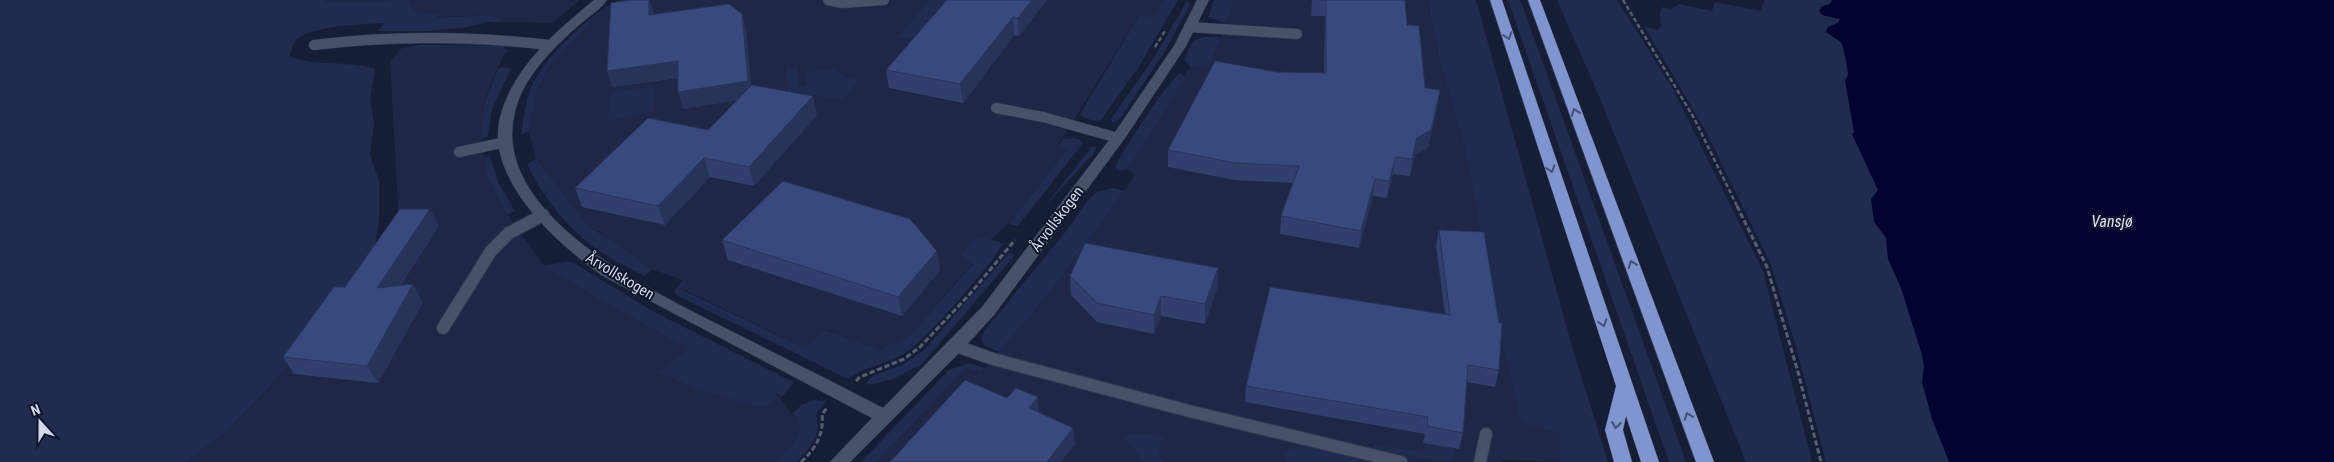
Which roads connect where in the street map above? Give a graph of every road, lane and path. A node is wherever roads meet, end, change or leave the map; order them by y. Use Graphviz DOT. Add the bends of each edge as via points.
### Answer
graph roads {
  1 [pos="601,0"];
  2 [pos="828,0"];
  3 [pos="884,0"];
  4 [pos="1202,0"];
  5 [pos="1496,0"];
  6 [pos="1534,0"];
  7 [pos="1623,0"];
  8 [pos="1189,27"];
  9 [pos="1167,28"];
  10 [pos="1297,34"];
  11 [pos="314,45"];
  12 [pos="549,45"];
  13 [pos="1153,51"];
  14 [pos="996,108"];
  15 [pos="1118,138"];
  16 [pos="506,142"];
  17 [pos="458,152"];
  18 [pos="543,215"];
  19 [pos="1018,236"];
  20 [pos="443,328"];
  21 [pos="956,346"];
  22 [pos="1624,388"];
  23 [pos="842,393"];
  24 [pos="884,417"];
  25 [pos="1486,434"];
  26 [pos="801,462"];
  27 [pos="838,462"];
  28 [pos="1401,462"];
  29 [pos="1480,462"];
  30 [pos="1622,462"];
  31 [pos="1650,462"];
  32 [pos="1705,462"];
  33 [pos="1822,462"];
  1 -- 12 [label="street, Årvollskogen"];
  2 -- 3 [label="lane" via="842,3"];
  4 -- 8 [label="street, Årvollskogen"];
  5 -- 22 [label="highway, one-way"];
  32 -- 6 [label="highway, one-way"];
  7 -- 33 [label="path" via="1694,118 1767,267"];
  8 -- 10 [label="lane"];
  8 -- 15 [label="street, Årvollskogen" via="1180,46"];
  9 -- 13 [label="path"];
  11 -- 12 [label="lane" via="386,37 433,36"];
  12 -- 16 [label="street, Årvollskogen" via="522,78 506,116"];
  14 -- 15 [label="lane"];
  15 -- 21 [label="street, Årvollskogen" via="988,311"];
  16 -- 17 [label="lane"];
  16 -- 18 [label="street, Årvollskogen" via="522,188"];
  18 -- 20 [label="lane" via="509,233 491,251"];
  18 -- 23 [label="street, Årvollskogen" via="565,240 601,268"];
  19 -- 23 [label="path" via="920,347 904,359 860,377"];
  21 -- 24 [label="street, Årvollskogen"];
  21 -- 28 [label="lane" via="993,360 1183,410"];
  22 -- 30 [label="highway, one-way" via="1614,430"];
  22 -- 31 [label="highway"];
  23 -- 24 [label="street, Årvollskogen"];
  23 -- 26 [label="path" via="822,414 821,438"];
  24 -- 27 [label="street, Årvollskogen"];
  25 -- 29 [label="lane"];
}
